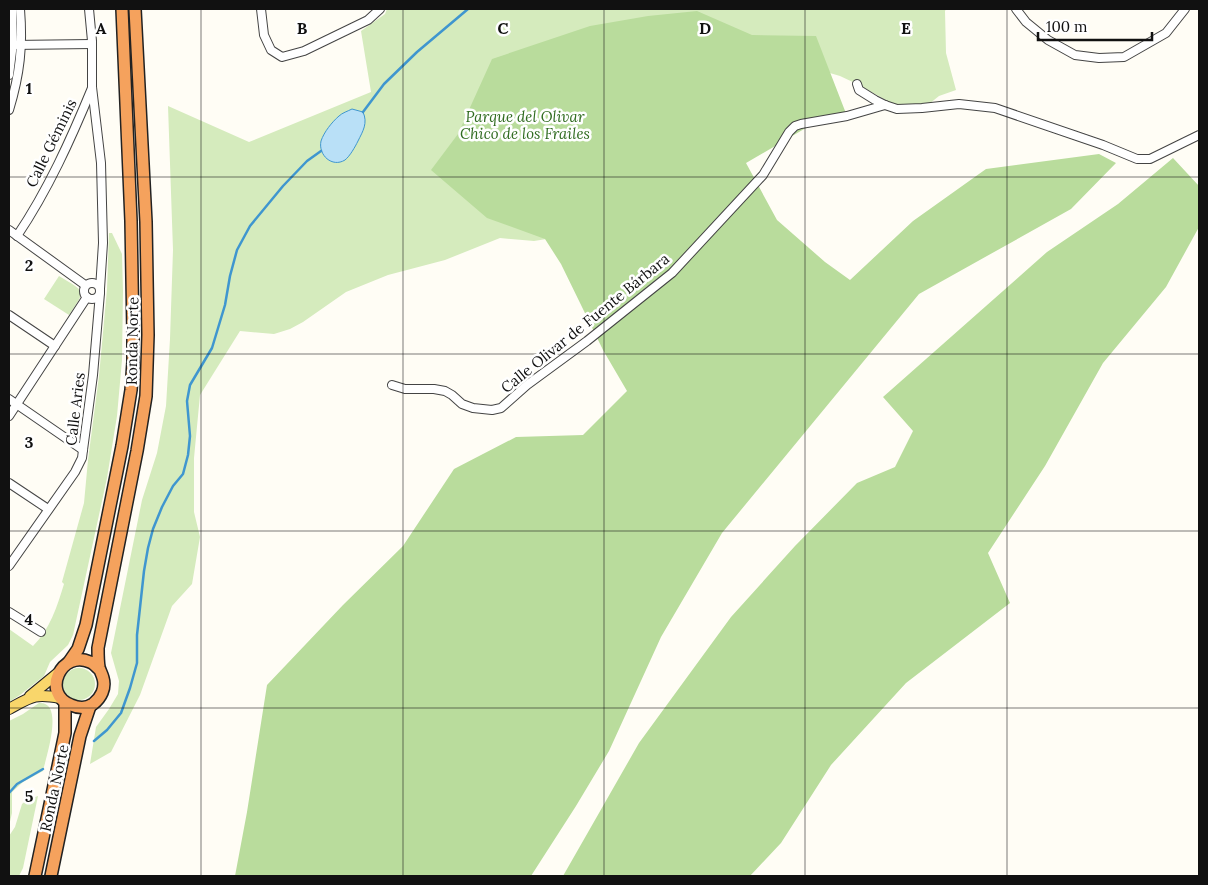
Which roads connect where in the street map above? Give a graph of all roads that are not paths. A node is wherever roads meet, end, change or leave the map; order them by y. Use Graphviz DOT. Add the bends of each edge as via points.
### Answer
graph roads {
  1 [pos="12,9"];
  2 [pos="20,9"];
  3 [pos="90,9"];
  4 [pos="122,9"];
  5 [pos="135,9"];
  6 [pos="261,9"];
  7 [pos="380,9"];
  8 [pos="1016,9"];
  9 [pos="1185,9"];
  10 [pos="92,44"];
  11 [pos="12,45"];
  12 [pos="21,45"];
  13 [pos="9,75"];
  14 [pos="856,84"];
  15 [pos="92,86"];
  16 [pos="885,105"];
  17 [pos="9,110"];
  18 [pos="1199,135"];
  19 [pos="9,230"];
  20 [pos="17,236"];
  21 [pos="85,285"];
  22 [pos="100,291"];
  23 [pos="87,297"];
  24 [pos="9,315"];
  25 [pos="55,346"];
  26 [pos="392,385"];
  27 [pos="9,399"];
  28 [pos="17,404"];
  29 [pos="9,416"];
  30 [pos="83,450"];
  31 [pos="9,483"];
  32 [pos="48,509"];
  33 [pos="9,566"];
  34 [pos="9,612"];
  35 [pos="41,632"];
  36 [pos="69,662"];
  37 [pos="99,669"];
  38 [pos="58,673"];
  39 [pos="25,701"];
  40 [pos="63,701"];
  41 [pos="90,706"];
  42 [pos="9,710"];
  43 [pos="35,876"];
  44 [pos="51,876"];
  1 -- 11 [label="street"];
  2 -- 12 [label="street"];
  3 -- 10 [label="street, Calle Aries"];
  4 -- 36 [label="highway, Ronda Norte" via="131,222 131,390 86,625 78,649"];
  5 -- 37 [label="highway, Ronda Norte" via="146,222 146,396 98,648"];
  6 -- 7 [label="street" via="264,35 271,50 282,57 304,51 368,20"];
  8 -- 9 [label="street" via="1048,40 1074,55 1099,58 1124,56 1166,33"];
  10 -- 12 [label="street"];
  10 -- 15 [label="street, Calle Aries"];
  11 -- 12 [label="street"];
  11 -- 13 [label="street"];
  12 -- 17 [label="street" via="20,65"];
  14 -- 16 [label="street" via="859,90"];
  15 -- 20 [label="street, Calle Géminis" via="52,177"];
  15 -- 22 [label="street, Calle Aries" via="101,163 103,243"];
  16 -- 18 [label="street" via="897,109 959,104 995,108 1137,159 1150,159"];
  16 -- 26 [label="street, Calle Olivar de Fuente Bárbara" via="795,126 763,175 672,273 501,408 473,408 444,391"];
  19 -- 20 [label="street"];
  20 -- 21 [label="street"];
  21 -- 22 [label="street" via="98,284"];
  21 -- 23 [label="street" via="83,290"];
  22 -- 23 [label="street" via="95,298"];
  22 -- 30 [label="street, Calle Aries"];
  23 -- 25 [label="street"];
  24 -- 25 [label="street"];
  25 -- 28 [label="street"];
  27 -- 28 [label="street"];
  28 -- 29 [label="street"];
  28 -- 30 [label="street"];
  30 -- 32 [label="street, Calle Aries" via="75,472"];
  31 -- 32 [label="street"];
  32 -- 33 [label="street, Calle Aries"];
  34 -- 35 [label="street"];
  36 -- 37 [label="highway" via="91,662"];
  36 -- 38 [label="highway, Ronda Norte"];
  37 -- 41 [label="highway, Ronda Norte" via="104,679 104,690"];
  38 -- 39 [label="main road"];
  38 -- 40 [label="highway, Ronda Norte" via="56,687"];
  39 -- 40 [label="main road" via="45,695"];
  39 -- 42 [label="main road"];
  40 -- 41 [label="highway" via="77,708"];
  40 -- 43 [label="highway, Ronda Norte" via="65,733"];
  41 -- 44 [label="highway, Ronda Norte" via="80,736"];
}
